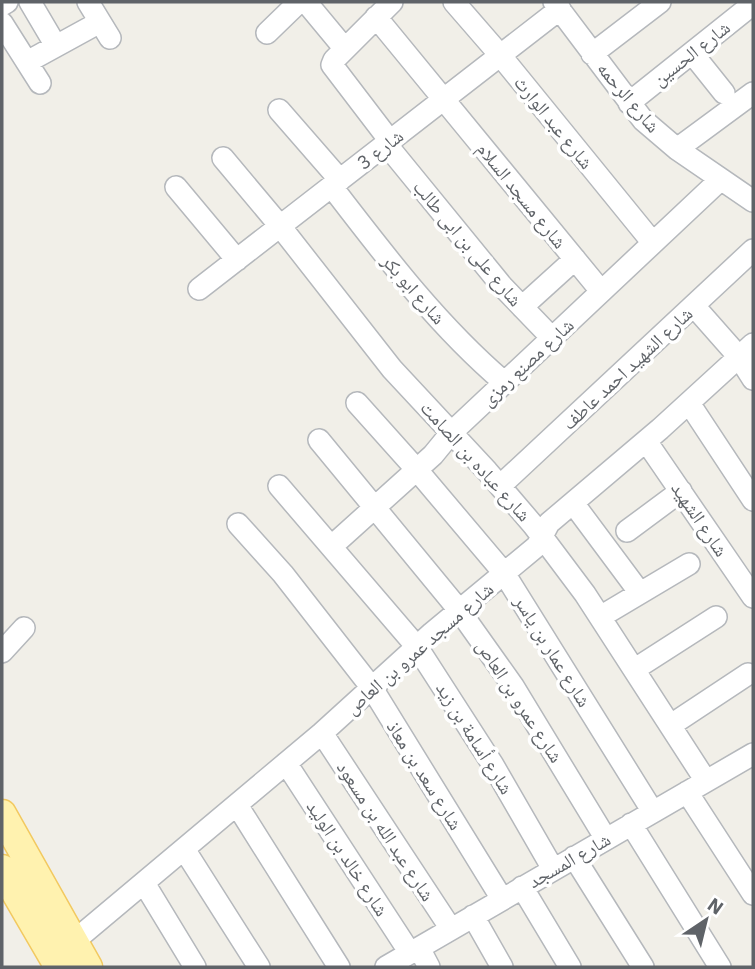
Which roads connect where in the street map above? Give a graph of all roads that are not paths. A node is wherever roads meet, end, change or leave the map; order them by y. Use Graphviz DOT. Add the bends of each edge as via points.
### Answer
graph roads {
  1 [pos="7,2"];
  2 [pos="30,2"];
  3 [pos="88,2"];
  4 [pos="299,2"];
  5 [pos="306,2"];
  6 [pos="392,2"];
  7 [pos="454,2"];
  8 [pos="660,2"];
  9 [pos="2,5"];
  10 [pos="557,5"];
  11 [pos="749,16"];
  12 [pos="376,17"];
  13 [pos="2,23"];
  14 [pos="267,33"];
  15 [pos="56,46"];
  16 [pos="345,49"];
  17 [pos="692,53"];
  18 [pos="592,54"];
  19 [pos="500,55"];
  20 [pos="27,62"];
  21 [pos="40,83"];
  22 [pos="724,93"];
  23 [pos="753,93"];
  24 [pos="443,99"];
  25 [pos="629,103"];
  26 [pos="279,110"];
  27 [pos="388,143"];
  28 [pos="677,149"];
  29 [pos="223,158"];
  30 [pos="722,179"];
  31 [pos="336,183"];
  32 [pos="176,187"];
  33 [pos="753,201"];
  34 [pos="281,226"];
  35 [pos="653,243"];
  36 [pos="753,250"];
  37 [pos="575,259"];
  38 [pos="237,260"];
  39 [pos="200,289"];
  40 [pos="601,291"];
  41 [pos="694,306"];
  42 [pos="522,307"];
  43 [pos="553,339"];
  44 [pos="746,350"];
  45 [pos="753,379"];
  46 [pos="505,383"];
  47 [pos="358,403"];
  48 [pos="689,403"];
  49 [pos="451,433"];
  50 [pos="319,440"];
  51 [pos="646,441"];
  52 [pos="417,470"];
  53 [pos="279,486"];
  54 [pos="500,486"];
  55 [pos="681,492"];
  56 [pos="753,500"];
  57 [pos="573,503"];
  58 [pos="376,508"];
  59 [pos="238,524"];
  60 [pos="627,531"];
  61 [pos="542,537"];
  62 [pos="332,546"];
  63 [pos="689,564"];
  64 [pos="504,573"];
  65 [pos="640,593"];
  66 [pos="753,597"];
  67 [pos="459,610"];
  68 [pos="600,617"];
  69 [pos="716,617"];
  70 [pos="24,628"];
  71 [pos="417,647"];
  72 [pos="2,652"];
  73 [pos="635,669"];
  74 [pos="748,674"];
  75 [pos="372,688"];
  76 [pos="671,725"];
  77 [pos="321,733"];
  78 [pos="753,755"];
  79 [pos="286,763"];
  80 [pos="706,781"];
  81 [pos="687,792"];
  82 [pos="237,805"];
  83 [pos="653,812"];
  84 [pos="2,814"];
  85 [pos="631,824"];
  86 [pos="606,839"];
  87 [pos="184,849"];
  88 [pos="574,857"];
  89 [pos="2,869"];
  90 [pos="553,869"];
  91 [pos="144,883"];
  92 [pos="522,887"];
  93 [pos="753,894"];
  94 [pos="502,899"];
  95 [pos="473,916"];
  96 [pos="451,929"];
  97 [pos="73,942"];
  98 [pos="414,951"];
  99 [pos="59,967"];
  100 [pos="88,967"];
  101 [pos="195,967"];
  102 [pos="259,967"];
  103 [pos="339,967"];
  104 [pos="386,967"];
  105 [pos="429,967"];
  106 [pos="502,967"];
  107 [pos="570,967"];
  108 [pos="643,967"];
  109 [pos="720,967"];
  1 -- 9 [label="street"];
  2 -- 15 [label="street"];
  3 -- 15 [label="street" via="105,30"];
  4 -- 14 [label="street"];
  5 -- 16 [label="street"];
  6 -- 12 [label="street"];
  7 -- 19 [label="street, شارع عبد الوارث"];
  8 -- 18 [label="street"];
  10 -- 18 [label="street, شارع الرحمه"];
  10 -- 19 [label="street, شارع 3"];
  11 -- 17 [label="street, شارع الحسين"];
  12 -- 16 [label="street"];
  12 -- 24 [label="street, شارع مسجد السلام"];
  13 -- 20 [label="street"];
  15 -- 20 [label="street"];
  16 -- 27 [label="street, شارع على بن ابى طالب" via="333,61 333,68"];
  17 -- 22 [label="street"];
  17 -- 25 [label="street, شارع الحسين"];
  18 -- 25 [label="street, شارع الرحمه"];
  19 -- 24 [label="street, شارع 3"];
  19 -- 35 [label="street, شارع عبد الوارث"];
  20 -- 21 [label="street"];
  23 -- 28 [label="street"];
  24 -- 27 [label="street, شارع 3"];
  24 -- 37 [label="street, شارع مسجد السلام"];
  25 -- 28 [label="street, شارع الرحمه"];
  26 -- 31 [label="street, شارع ابو بكر"];
  27 -- 31 [label="street, شارع 3"];
  27 -- 42 [label="street, شارع على بن ابى طالب"];
  28 -- 30 [label="street, شارع الرحمه"];
  29 -- 34 [label="street, شارع عباده بن الصامت"];
  30 -- 33 [label="street, شارع الرحمه"];
  30 -- 35 [label="street, شارع مصنع رمزى"];
  31 -- 34 [label="street, شارع 3"];
  31 -- 46 [label="street, شارع ابو بكر" via="382,253 437,318"];
  32 -- 38 [label="street"];
  34 -- 38 [label="street, شارع 3"];
  34 -- 49 [label="street, شارع عباده بن الصامت" via="392,369"];
  35 -- 40 [label="street, شارع مصنع رمزى"];
  36 -- 41 [label="street, شارع الشهيد احمد عاطف"];
  37 -- 40 [label="street, شارع مسجد السلام"];
  37 -- 42 [label="street"];
  38 -- 39 [label="street, شارع 3"];
  40 -- 43 [label="street, شارع مصنع رمزى"];
  41 -- 44 [label="street"];
  41 -- 54 [label="street, شارع الشهيد احمد عاطف"];
  42 -- 43 [label="street, شارع على بن ابى طالب"];
  43 -- 46 [label="street, شارع مصنع رمزى"];
  44 -- 45 [label="street"];
  44 -- 48 [label="street, شارع مسجد عمرو بن العاص"];
  46 -- 49 [label="street, شارع مصنع رمزى"];
  47 -- 52 [label="street, شارع عمار بن ياسر"];
  48 -- 51 [label="street, شارع مسجد عمرو بن العاص"];
  48 -- 56 [label="street"];
  49 -- 52 [label="street, شارع مصنع رمزى"];
  49 -- 54 [label="street, شارع عباده بن الصامت"];
  50 -- 58 [label="street, شارع عمرو بن العاص"];
  51 -- 55 [label="street, شارع الشهيد"];
  51 -- 57 [label="street, شارع مسجد عمرو بن العاص"];
  52 -- 58 [label="street, شارع مصنع رمزى"];
  52 -- 64 [label="street, شارع عمار بن ياسر"];
  53 -- 62 [label="street, شارع أسامة بن زيد"];
  54 -- 61 [label="street, شارع عباده بن الصامت"];
  55 -- 60 [label="street"];
  55 -- 66 [label="street, شارع الشهيد"];
  57 -- 61 [label="street, شارع مسجد عمرو بن العاص" via="549,523"];
  57 -- 65 [label="street"];
  58 -- 62 [label="street, شارع مصنع رمزى"];
  58 -- 67 [label="street, شارع عمرو بن العاص"];
  59 -- 75 [label="street, شارع سعد بن معاذ"];
  61 -- 64 [label="street, شارع مسجد عمرو بن العاص"];
  61 -- 68 [label="street, شارع عباده بن الصامت"];
  62 -- 71 [label="street, شارع أسامة بن زيد"];
  63 -- 65 [label="street"];
  64 -- 67 [label="street, شارع مسجد عمرو بن العاص"];
  64 -- 83 [label="street, شارع عمار بن ياسر"];
  65 -- 68 [label="street"];
  67 -- 71 [label="street, شارع مسجد عمرو بن العاص"];
  67 -- 86 [label="street, شارع عمرو بن العاص" via="513,686"];
  68 -- 73 [label="street, شارع عباده بن الصامت"];
  69 -- 73 [label="street"];
  70 -- 72 [label="street"];
  71 -- 75 [label="street, شارع مسجد عمرو بن العاص"];
  71 -- 90 [label="street, شارع أسامة بن زيد"];
  73 -- 76 [label="street, شارع عباده بن الصامت"];
  74 -- 76 [label="street"];
  75 -- 77 [label="street, شارع مسجد عمرو بن العاص"];
  75 -- 94 [label="street, شارع سعد بن معاذ"];
  76 -- 80 [label="street, شارع عباده بن الصامت"];
  77 -- 79 [label="street, شارع مسجد عمرو بن العاص"];
  77 -- 96 [label="street, شارع عبد الله بن مسعود"];
  78 -- 80 [label="street, شارع المسجد"];
  79 -- 82 [label="street, شارع مسجد عمرو بن العاص"];
  79 -- 98 [label="street, شارع خالد بن الوليد"];
  80 -- 81 [label="street, شارع المسجد"];
  81 -- 83 [label="street, شارع المسجد"];
  81 -- 93 [label="street"];
  82 -- 87 [label="street, شارع مسجد عمرو بن العاص"];
  82 -- 103 [label="street"];
  83 -- 85 [label="street, شارع المسجد"];
  84 -- 97 [label="main road"];
  85 -- 86 [label="street, شارع المسجد"];
  85 -- 109 [label="street"];
  86 -- 88 [label="street, شارع المسجد"];
  87 -- 91 [label="street, شارع مسجد عمرو بن العاص"];
  87 -- 102 [label="street"];
  88 -- 90 [label="street, شارع المسجد"];
  88 -- 108 [label="street"];
  89 -- 99 [label="main road"];
  90 -- 92 [label="street, شارع المسجد"];
  91 -- 97 [label="street, شارع مسجد عمرو بن العاص"];
  91 -- 101 [label="street"];
  92 -- 94 [label="street, شارع المسجد"];
  92 -- 107 [label="street"];
  94 -- 95 [label="street, شارع المسجد"];
  95 -- 96 [label="street, شارع المسجد"];
  95 -- 106 [label="street"];
  96 -- 98 [label="street, شارع المسجد"];
  97 -- 100 [label="main road"];
  98 -- 104 [label="street, شارع المسجد"];
  98 -- 105 [label="street, شارع خالد بن الوليد"];
}
